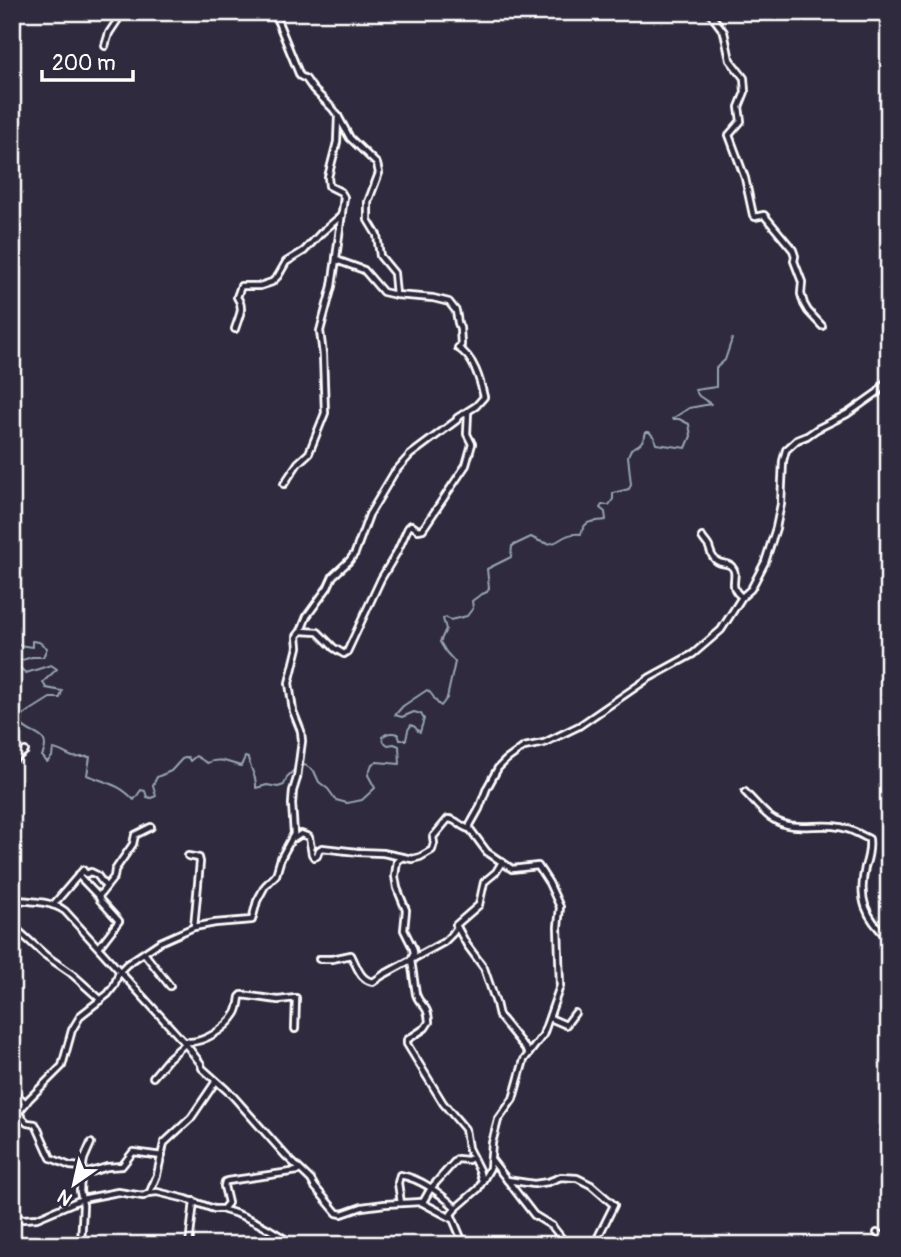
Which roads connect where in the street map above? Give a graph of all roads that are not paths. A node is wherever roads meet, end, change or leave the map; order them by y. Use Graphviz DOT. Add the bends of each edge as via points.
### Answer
graph roads {
  1 [pos="123,12"];
  2 [pos="274,12"];
  3 [pos="709,12"];
  4 [pos="105,46"];
  5 [pos="338,116"];
  6 [pos="342,214"];
  7 [pos="336,258"];
  8 [pos="396,295"];
  9 [pos="822,326"];
  10 [pos="236,329"];
  11 [pos="889,378"];
  12 [pos="888,391"];
  13 [pos="878,392"];
  14 [pos="468,411"];
  15 [pos="284,484"];
  16 [pos="702,537"];
  17 [pos="742,597"];
  18 [pos="301,631"];
  19 [pos="24,751"];
  20 [pos="12,761"];
  21 [pos="745,792"];
  22 [pos="150,827"];
  23 [pos="470,829"];
  24 [pos="293,839"];
  25 [pos="394,855"];
  26 [pos="188,856"];
  27 [pos="403,857"];
  28 [pos="397,860"];
  29 [pos="502,862"];
  30 [pos="78,874"];
  31 [pos="106,887"];
  32 [pos="12,892"];
  33 [pos="99,897"];
  34 [pos="53,905"];
  35 [pos="12,925"];
  36 [pos="194,927"];
  37 [pos="457,927"];
  38 [pos="889,939"];
  39 [pos="99,947"];
  40 [pos="144,953"];
  41 [pos="319,958"];
  42 [pos="411,960"];
  43 [pos="119,972"];
  44 [pos="170,986"];
  45 [pos="101,1000"];
  46 [pos="575,1013"];
  47 [pos="550,1018"];
  48 [pos="295,1029"];
  49 [pos="185,1042"];
  50 [pos="529,1053"];
  51 [pos="153,1077"];
  52 [pos="216,1082"];
  53 [pos="12,1091"];
  54 [pos="26,1103"];
  55 [pos="18,1113"];
  56 [pos="12,1121"];
  57 [pos="91,1143"];
  58 [pos="162,1156"];
  59 [pos="472,1158"];
  60 [pos="491,1158"];
  61 [pos="82,1167"];
  62 [pos="300,1171"];
  63 [pos="81,1175"];
  64 [pos="507,1180"];
  65 [pos="482,1182"];
  66 [pos="431,1188"];
  67 [pos="149,1193"];
  68 [pos="82,1199"];
  69 [pos="194,1201"];
  70 [pos="423,1202"];
  71 [pos="401,1203"];
  72 [pos="456,1208"];
  73 [pos="223,1209"];
  74 [pos="12,1216"];
  75 [pos="452,1218"];
  76 [pos="877,1233"];
  77 [pos="81,1245"];
  78 [pos="189,1245"];
  79 [pos="294,1245"];
  80 [pos="464,1245"];
  81 [pos="567,1245"];
  82 [pos="594,1245"];
  83 [pos="888,1245"];
  1 -- 4 [label="street"];
  2 -- 5 [label="street" via="300,76"];
  3 -- 9 [label="street" via="724,32 730,60 744,78 741,121 729,135 753,215 764,215 793,250 804,304"];
  5 -- 6 [label="street" via="327,181 343,194"];
  5 -- 8 [label="street" via="350,138 377,163 369,220 382,259 394,273"];
  6 -- 7 [label="street"];
  6 -- 10 [label="street" via="286,262 272,282 241,286"];
  7 -- 8 [label="street" via="363,269 381,291"];
  7 -- 15 [label="street" via="320,331 325,413 309,453"];
  8 -- 14 [label="street" via="433,298 455,308 461,335 458,348 470,360 484,396"];
  11 -- 13 [label="street"];
  12 -- 13 [label="street"];
  13 -- 17 [label="street" via="786,450 776,528 765,562"];
  14 -- 18 [label="street" via="401,463 367,519 355,552 333,576"];
  14 -- 18 [label="street" via="467,434 472,444 466,466 423,529 408,528 347,652 336,649 318,632"];
  16 -- 17 [label="street" via="715,560 732,567 734,587"];
  17 -- 23 [label="street" via="721,630 692,654 579,726 522,748 506,760 487,788"];
  18 -- 24 [label="street" via="289,683 302,741 293,791"];
  19 -- 20 [label="street"];
  21 -- 38 [label="street" via="781,823 846,828 869,839 863,898 870,919"];
  22 -- 31 [label="street" via="135,835"];
  23 -- 27 [label="street" via="448,819 433,838 431,851 415,859"];
  23 -- 29 [label="street" via="487,852"];
  24 -- 25 [label="street" via="301,834 309,837 314,857 322,848"];
  24 -- 36 [label="street" via="257,901 252,920"];
  25 -- 27 [label="street"];
  25 -- 28 [label="street"];
  26 -- 36 [label="street" via="200,862"];
  27 -- 28 [label="street"];
  28 -- 42 [label="street" via="397,888 406,910 403,927 414,948"];
  29 -- 37 [label="street" via="484,882 479,905"];
  29 -- 47 [label="street" via="512,869 540,868 560,907 561,981"];
  30 -- 31 [label="street" via="92,872"];
  30 -- 33 [label="street"];
  30 -- 34 [label="street"];
  31 -- 33 [label="street"];
  32 -- 34 [label="street" via="17,900"];
  33 -- 39 [label="street" via="119,921"];
  34 -- 39 [label="street" via="65,911"];
  35 -- 45 [label="street"];
  36 -- 40 [label="street"];
  37 -- 42 [label="street" via="444,942"];
  37 -- 50 [label="street" via="484,968 502,1023"];
  39 -- 43 [label="street"];
  40 -- 43 [label="street"];
  40 -- 44 [label="street"];
  41 -- 42 [label="street" via="351,955 362,976 373,982"];
  42 -- 59 [label="street" via="417,999 427,1009 429,1022 407,1044 443,1103 465,1129"];
  43 -- 45 [label="street"];
  43 -- 49 [label="street"];
  45 -- 54 [label="street" via="81,1015 62,1066"];
  46 -- 47 [label="street" via="566,1025"];
  47 -- 50 [label="street"];
  48 -- 49 [label="street" via="296,998 241,995 236,1013 218,1031"];
  49 -- 51 [label="street"];
  49 -- 52 [label="street"];
  50 -- 60 [label="street" via="495,1128"];
  52 -- 58 [label="street" via="191,1118 164,1143"];
  52 -- 62 [label="street"];
  53 -- 54 [label="street"];
  54 -- 55 [label="street"];
  55 -- 56 [label="street"];
  55 -- 61 [label="street" via="37,1126 51,1158"];
  57 -- 61 [label="street"];
  58 -- 63 [label="street" via="133,1152 122,1166"];
  58 -- 67 [label="street"];
  59 -- 65 [label="street"];
  59 -- 66 [label="street" via="457,1159"];
  60 -- 64 [label="street"];
  60 -- 65 [label="street"];
  61 -- 63 [label="street"];
  62 -- 71 [label="street" via="340,1214"];
  62 -- 73 [label="street" via="227,1181 223,1186 228,1203"];
  63 -- 68 [label="street"];
  64 -- 81 [label="street" via="534,1215 552,1226"];
  64 -- 82 [label="street" via="534,1185 564,1176 595,1187 614,1205"];
  65 -- 72 [label="street"];
  66 -- 70 [label="street"];
  66 -- 71 [label="street" via="399,1175"];
  66 -- 72 [label="street"];
  67 -- 68 [label="street" via="118,1192"];
  67 -- 69 [label="street"];
  68 -- 74 [label="street" via="37,1218"];
  68 -- 77 [label="street"];
  69 -- 73 [label="street"];
  69 -- 78 [label="street"];
  70 -- 71 [label="street"];
  70 -- 75 [label="street"];
  72 -- 75 [label="street"];
  73 -- 79 [label="street"];
  75 -- 80 [label="street"];
  76 -- 83 [label="street"];
}
